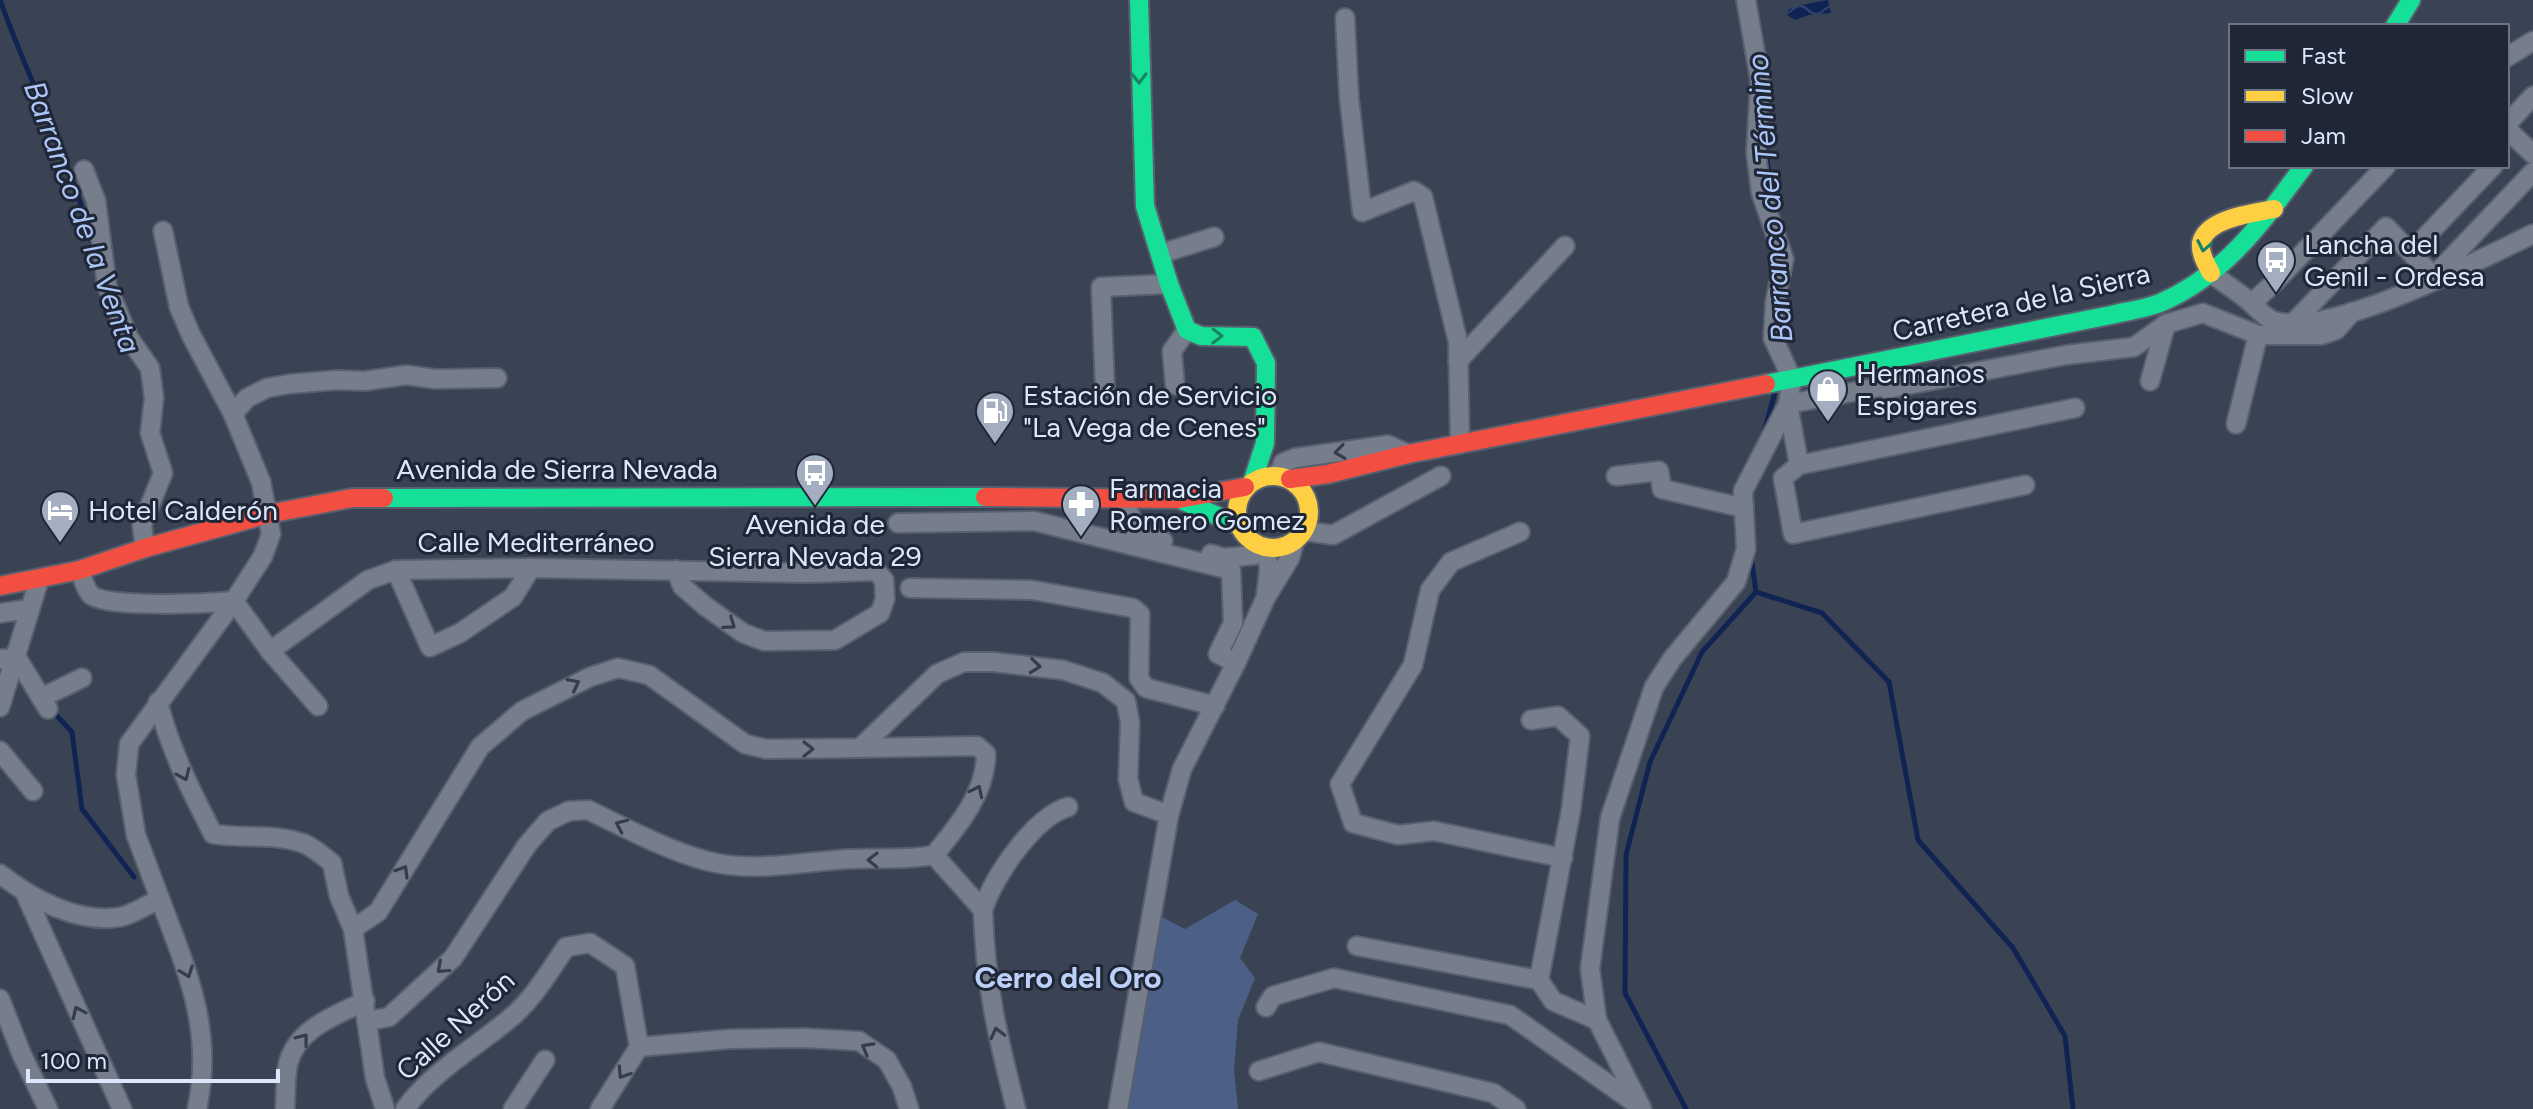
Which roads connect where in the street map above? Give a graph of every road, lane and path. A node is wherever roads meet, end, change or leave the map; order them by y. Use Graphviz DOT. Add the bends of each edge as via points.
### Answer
graph roads {
  1 [pos="1139,0"];
  2 [pos="1746,0"];
  3 [pos="2411,0"];
  4 [pos="1345,18"];
  5 [pos="2396,24"];
  6 [pos="2533,41"];
  7 [pos="2509,56"];
  8 [pos="2533,96"];
  9 [pos="2510,136"];
  10 [pos="2533,154"];
  11 [pos="2303,168"];
  12 [pos="2384,168"];
  13 [pos="2491,168"];
  14 [pos="84,170"];
  15 [pos="2533,172"];
  16 [pos="2274,209"];
  17 [pos="163,231"];
  18 [pos="2533,234"];
  19 [pos="1214,237"];
  20 [pos="1565,246"];
  21 [pos="2411,252"];
  22 [pos="1160,254"];
  23 [pos="2211,273"];
  24 [pos="2436,277"];
  25 [pos="1169,284"];
  26 [pos="2252,303"];
  27 [pos="2352,312"];
  28 [pos="2293,323"];
  29 [pos="2166,324"];
  30 [pos="1187,330"];
  31 [pos="2258,335"];
  32 [pos="1458,361"];
  33 [pos="497,378"];
  34 [pos="1792,379"];
  35 [pos="2150,381"];
  36 [pos="1175,385"];
  37 [pos="1105,389"];
  38 [pos="1788,404"];
  39 [pos="2075,408"];
  40 [pos="233,414"];
  41 [pos="2236,424"];
  42 [pos="1265,443"];
  43 [pos="1460,444"];
  44 [pos="1408,454"];
  45 [pos="1799,465"];
  46 [pos="1371,466"];
  47 [pos="1281,476"];
  48 [pos="1441,476"];
  49 [pos="1616,476"];
  50 [pos="1249,483"];
  51 [pos="2025,485"];
  52 [pos="1125,498"];
  53 [pos="1179,499"];
  54 [pos="1744,508"];
  55 [pos="1310,512"];
  56 [pos="268,514"];
  57 [pos="898,523"];
  58 [pos="1240,526"];
  59 [pos="1520,532"];
  60 [pos="1299,537"];
  61 [pos="145,548"];
  62 [pos="1263,548"];
  63 [pos="531,568"];
  64 [pos="80,570"];
  65 [pos="396,570"];
  66 [pos="676,570"];
  67 [pos="39,580"];
  68 [pos="0,586"];
  69 [pos="910,588"];
  70 [pos="1266,597"];
  71 [pos="234,601"];
  72 [pos="30,609"];
  73 [pos="0,613"];
  74 [pos="270,651"];
  75 [pos="8,659"];
  76 [pos="1236,663"];
  77 [pos="82,678"];
  78 [pos="1,701"];
  79 [pos="158,702"];
  80 [pos="318,706"];
  81 [pos="1215,706"];
  82 [pos="1531,720"];
  83 [pos="860,748"];
  84 [pos="0,751"];
  85 [pos="33,791"];
  86 [pos="1068,807"];
  87 [pos="1169,815"];
  88 [pos="934,855"];
  89 [pos="1563,858"];
  90 [pos="0,874"];
  91 [pos="25,893"];
  92 [pos="160,899"];
  93 [pos="983,910"];
  94 [pos="353,929"];
  95 [pos="1357,946"];
  96 [pos="1539,980"];
  97 [pos="0,999"];
  98 [pos="365,1001"];
  99 [pos="1266,1007"];
  100 [pos="1597,1020"];
  101 [pos="368,1021"];
  102 [pos="639,1047"];
  103 [pos="545,1060"];
  104 [pos="1259,1071"];
  105 [pos="1641,1108"];
  106 [pos="48,1109"];
  107 [pos="122,1109"];
  108 [pos="197,1109"];
  109 [pos="285,1109"];
  110 [pos="385,1109"];
  111 [pos="405,1109"];
  112 [pos="513,1109"];
  113 [pos="600,1109"];
  114 [pos="909,1109"];
  115 [pos="1016,1109"];
  116 [pos="1118,1109"];
  117 [pos="1516,1109"];
  1 -- 22 [label="street, one-way" via="1145,206"];
  2 -- 34 [label="street" via="1760,80 1756,153 1761,193 1784,259 1773,338"];
  3 -- 5 [label="street"];
  4 -- 32 [label="street" via="1362,212 1414,191 1423,197"];
  6 -- 7 [label="street"];
  8 -- 9 [label="street"];
  9 -- 10 [label="street"];
  11 -- 16 [label="street, Carretera de la Sierra"];
  12 -- 26 [label="street"];
  13 -- 21 [label="street"];
  14 -- 61 [label="street" via="96,201 107,286 129,338 150,368 150,433 163,473 142,525"];
  15 -- 24 [label="street"];
  16 -- 23 [label="street, Carretera de la Sierra"];
  16 -- 23 [label="street, one-way" via="2211,226 2200,249"];
  17 -- 40 [label="street" via="179,307"];
  18 -- 24 [label="street"];
  19 -- 22 [label="street"];
  20 -- 32 [label="street"];
  21 -- 24 [label="street"];
  21 -- 28 [label="street" via="2386,227"];
  22 -- 25 [label="street"];
  23 -- 26 [label="street"];
  23 -- 34 [label="street, Carretera de la Sierra" via="2159,303"];
  24 -- 27 [label="street" via="2382,304"];
  25 -- 30 [label="street"];
  25 -- 37 [label="street" via="1101,287"];
  26 -- 28 [label="street" via="2274,321"];
  27 -- 28 [label="street"];
  27 -- 31 [label="street" via="2336,330 2321,335"];
  29 -- 31 [label="street" via="2203,313"];
  29 -- 35 [label="street"];
  29 -- 38 [label="street" via="2134,347"];
  30 -- 36 [label="street" via="1172,351"];
  30 -- 42 [label="street, one-way" via="1201,336 1253,337 1260,347 1266,363"];
  31 -- 41 [label="street"];
  32 -- 43 [label="street"];
  33 -- 40 [label="street" via="406,375 289,384 247,398"];
  34 -- 38 [label="street"];
  34 -- 43 [label="street"];
  38 -- 45 [label="street"];
  38 -- 54 [label="street" via="1743,491"];
  39 -- 45 [label="street"];
  40 -- 56 [label="street"];
  42 -- 47 [label="street"];
  42 -- 50 [label="street"];
  43 -- 44 [label="street"];
  44 -- 46 [label="street"];
  44 -- 47 [label="street, one-way" via="1388,445 1295,458 1283,463"];
  45 -- 51 [label="street" via="1783,478 1793,534"];
  46 -- 47 [label="street"];
  46 -- 55 [label="street"];
  47 -- 50 [label="street"];
  47 -- 55 [label="street" via="1305,494"];
  48 -- 60 [label="street" via="1333,535"];
  49 -- 54 [label="street" via="1659,471 1662,489"];
  50 -- 53 [label="street, Avenida de Sierra Nevada"];
  50 -- 58 [label="street" via="1238,505"];
  52 -- 53 [label="street, Avenida de Sierra Nevada"];
  52 -- 56 [label="street, Avenida de Sierra Nevada" via="352,498"];
  52 -- 62 [label="street" via="1136,534 1224,558 1255,555"];
  53 -- 58 [label="street, Avenida de Sierra Nevada"];
  54 -- 100 [label="street" via="1746,549 1736,582 1654,687 1610,818 1590,969"];
  55 -- 60 [label="street"];
  56 -- 61 [label="street, Avenida de Sierra Nevada"];
  56 -- 71 [label="street" via="271,534 263,556"];
  57 -- 76 [label="street" via="1034,521 1231,570 1233,623 1218,654"];
  58 -- 62 [label="street"];
  59 -- 89 [label="street" via="1451,562 1430,590 1413,665 1340,784 1353,823 1398,835 1434,831"];
  60 -- 62 [label="street" via="1279,549"];
  60 -- 70 [label="street"];
  61 -- 64 [label="street, Avenida de Sierra Nevada"];
  62 -- 70 [label="street" via="1269,568"];
  63 -- 65 [label="street, Calle Mediterráneo"];
  63 -- 65 [label="street" via="513,597 430,647"];
  63 -- 66 [label="street, Calle Mediterráneo"];
  64 -- 67 [label="street, Avenida de Sierra Nevada"];
  64 -- 71 [label="street" via="90,594 102,601"];
  65 -- 74 [label="street" via="368,580"];
  66 -- 66 [label="street, Calle Mediterráneo, one-way" via="682,586 705,606 764,641 835,640 880,613 885,599 884,580 876,571"];
  67 -- 68 [label="street, Avenida de Sierra Nevada"];
  67 -- 72 [label="street"];
  69 -- 81 [label="street" via="1032,590 1133,608 1140,614 1139,678 1146,688"];
  70 -- 76 [label="street"];
  71 -- 74 [label="street"];
  71 -- 79 [label="street"];
  72 -- 73 [label="street"];
  72 -- 75 [label="street"];
  74 -- 80 [label="street"];
  75 -- 77 [label="street" via="44,704"];
  75 -- 78 [label="street"];
  76 -- 81 [label="street"];
  79 -- 92 [label="street" via="129,744 126,775 136,835"];
  79 -- 94 [label="street, one-way" via="166,733 213,834 280,837 308,845 332,863"];
  81 -- 87 [label="street" via="1182,769"];
  82 -- 89 [label="street" via="1558,716 1580,736"];
  83 -- 87 [label="street, one-way" via="937,674 964,662 1063,670 1103,683 1126,701 1128,779 1134,802"];
  88 -- 83 [label="street, one-way" via="963,820 986,771 986,754 977,746"];
  94 -- 83 [label="street, one-way" via="378,912 480,747 522,711 590,677 618,668 649,675 745,744 766,749"];
  84 -- 85 [label="street"];
  86 -- 93 [label="street" via="1037,827 989,892"];
  87 -- 116 [label="street"];
  88 -- 93 [label="street"];
  88 -- 101 [label="street, one-way" via="736,866 706,861 588,810 569,811 548,821 527,845 453,958 389,1017"];
  89 -- 96 [label="street"];
  90 -- 91 [label="street"];
  91 -- 92 [label="street" via="81,916 121,917"];
  107 -- 91 [label="street, one-way"];
  92 -- 108 [label="street, one-way" via="191,984 203,1038"];
  115 -- 93 [label="street, one-way" via="992,1014"];
  94 -- 98 [label="street"];
  95 -- 96 [label="street"];
  96 -- 100 [label="street" via="1553,1001"];
  97 -- 106 [label="street"];
  98 -- 101 [label="street"];
  109 -- 98 [label="street, one-way" via="288,1064 297,1044 312,1028"];
  99 -- 105 [label="street" via="1273,996 1334,978 1510,1015"];
  100 -- 105 [label="street"];
  101 -- 110 [label="street"];
  102 -- 111 [label="street, Calle Nerón" via="625,966 590,943 566,947 511,1018 426,1085"];
  102 -- 113 [label="street, one-way"];
  114 -- 102 [label="street, one-way" via="887,1060 859,1041 730,1039"];
  103 -- 112 [label="street"];
  104 -- 117 [label="street" via="1319,1052 1493,1093"];
}
